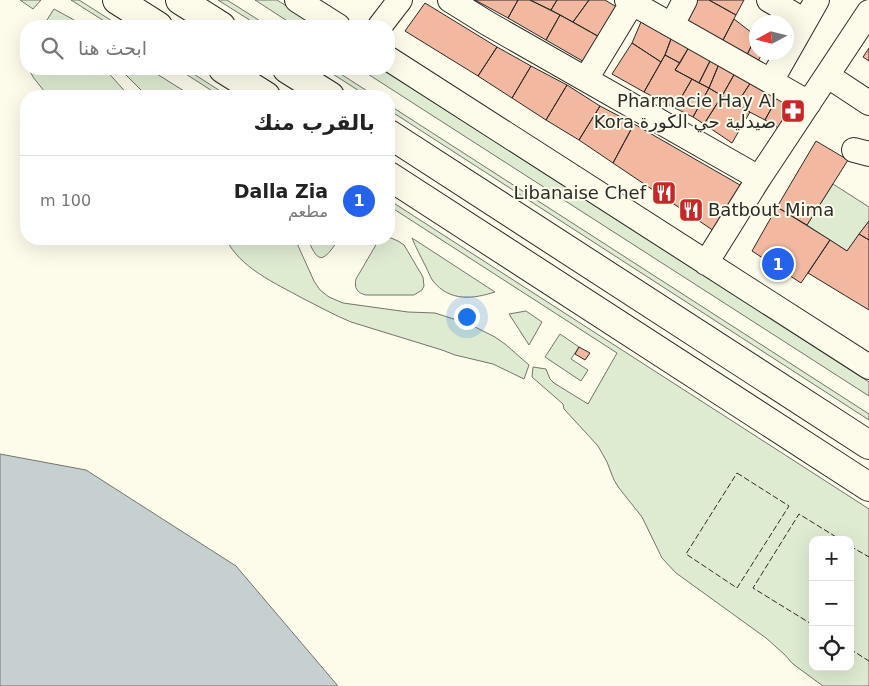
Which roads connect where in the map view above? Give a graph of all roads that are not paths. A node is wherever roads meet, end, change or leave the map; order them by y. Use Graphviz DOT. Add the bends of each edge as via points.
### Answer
graph roads {
  1 [pos="117,0"];
  2 [pos="180,0"];
  3 [pos="297,0"];
  4 [pos="400,0"];
  5 [pos="450,0"];
  6 [pos="686,0"];
  7 [pos="769,0"];
  8 [pos="817,0"];
  9 [pos="629,1"];
  10 [pos="869,12"];
  11 [pos="149,20"];
  12 [pos="212,20"];
  13 [pos="329,20"];
  14 [pos="385,20"];
  15 [pos="804,21"];
  16 [pos="672,25"];
  17 [pos="395,63"];
  18 [pos="233,75"];
  19 [pos="297,75"];
  20 [pos="828,76"];
  21 [pos="586,79"];
  22 [pos="771,81"];
  23 [pos="256,90"];
  24 [pos="320,90"];
  25 [pos="809,103"];
  26 [pos="869,103"];
  27 [pos="395,138"];
  28 [pos="759,178"];
  29 [pos="395,180"];
  30 [pos="706,262"];
  31 [pos="869,367"];
  32 [pos="869,445"];
  33 [pos="869,487"];
  1 -- 11 [label="main road"];
  2 -- 12 [label="main road"];
  3 -- 13 [label="street"];
  4 -- 14 [label="street"];
  5 -- 21 [label="street"];
  6 -- 16 [label="street"];
  7 -- 15 [label="street"];
  8 -- 15 [label="street"];
  9 -- 16 [label="street"];
  9 -- 21 [label="street"];
  10 -- 20 [label="street"];
  15 -- 22 [label="street"];
  16 -- 22 [label="street"];
  17 -- 30 [label="street"];
  18 -- 23 [label="main road"];
  19 -- 24 [label="main road"];
  20 -- 25 [label="street"];
  20 -- 26 [label="street"];
  21 -- 28 [label="street"];
  22 -- 25 [label="street"];
  25 -- 28 [label="street"];
  27 -- 32 [label="main road"];
  28 -- 30 [label="street"];
  29 -- 33 [label="main road"];
  30 -- 31 [label="street"];
}
